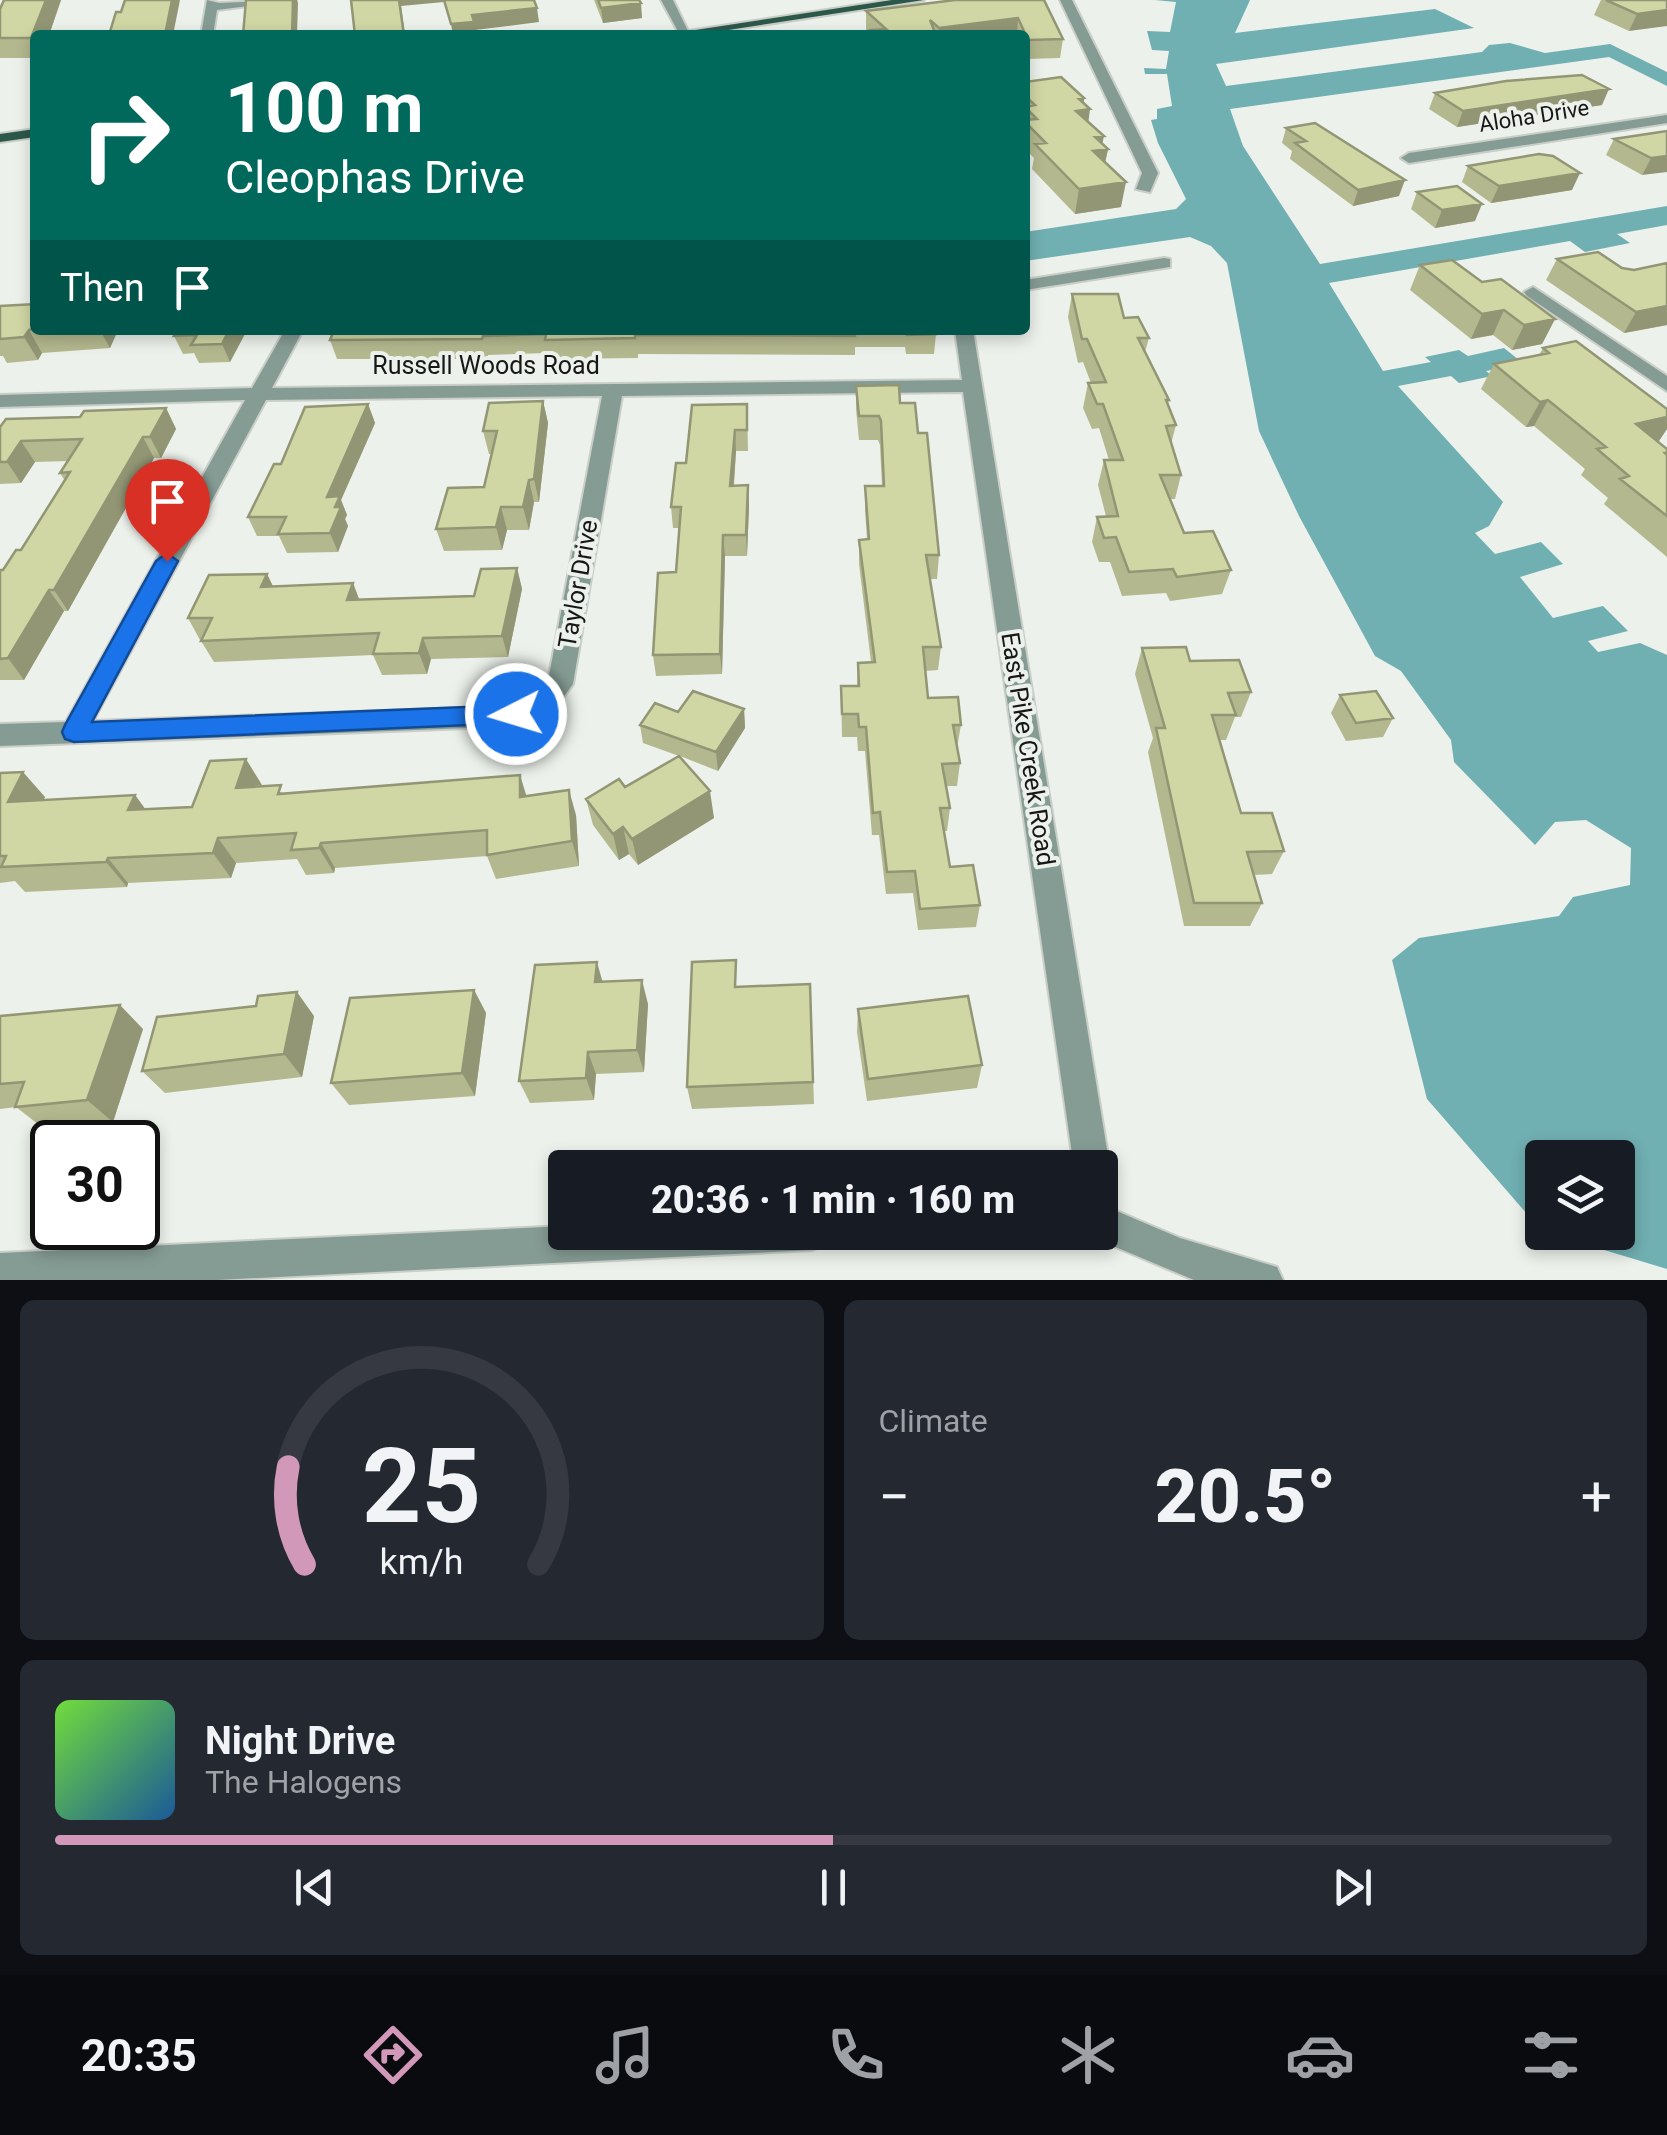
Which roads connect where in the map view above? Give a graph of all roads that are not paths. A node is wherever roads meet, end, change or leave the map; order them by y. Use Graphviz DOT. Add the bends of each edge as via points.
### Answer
graph roads {
  1 [pos="290,0"];
  2 [pos="667,0"];
  3 [pos="918,0"];
  4 [pos="1066,0"];
  5 [pos="213,4"];
  6 [pos="208,30"];
  7 [pos="684,30"];
  8 [pos="700,30"];
  9 [pos="1667,119"];
  10 [pos="30,134"];
  11 [pos="0,138"];
  12 [pos="1408,158"];
  13 [pos="1144,189"];
  14 [pos="1164,263"];
  15 [pos="1030,284"];
  16 [pos="1533,292"];
  17 [pos="291,335"];
  18 [pos="965,335"];
  19 [pos="1667,362"];
  20 [pos="1644,366"];
  21 [pos="1667,385"];
  22 [pos="973,386"];
  23 [pos="613,392"];
  24 [pos="258,394"];
  25 [pos="0,401"];
  26 [pos="74,732"];
  27 [pos="0,735"];
  28 [pos="1089,1150"];
  29 [pos="1118,1231"];
  30 [pos="548,1245"];
  31 [pos="0,1272"];
  32 [pos="1264,1280"];
  1 -- 5 [label="street"];
  2 -- 7 [label="street"];
  3 -- 8 [label="main road"];
  4 -- 13 [label="street" via="1150,174"];
  5 -- 6 [label="street"];
  9 -- 12 [label="street, Aloha Drive"];
  10 -- 11 [label="main road"];
  14 -- 15 [label="street"];
  16 -- 20 [label="street"];
  17 -- 24 [label="street"];
  18 -- 22 [label="street, East Pike Creek Road"];
  19 -- 20 [label="street"];
  20 -- 21 [label="street"];
  22 -- 23 [label="street, Russell Woods Road"];
  22 -- 28 [label="street, East Pike Creek Road"];
  23 -- 24 [label="street, Russell Woods Road"];
  23 -- 26 [label="street, Taylor Drive" via="560,684 539,711"];
  24 -- 25 [label="street, Russell Woods Road"];
  24 -- 26 [label="street"];
  26 -- 27 [label="street, Taylor Drive"];
  29 -- 32 [label="street" via="1154,1250"];
  30 -- 31 [label="street"];
}
